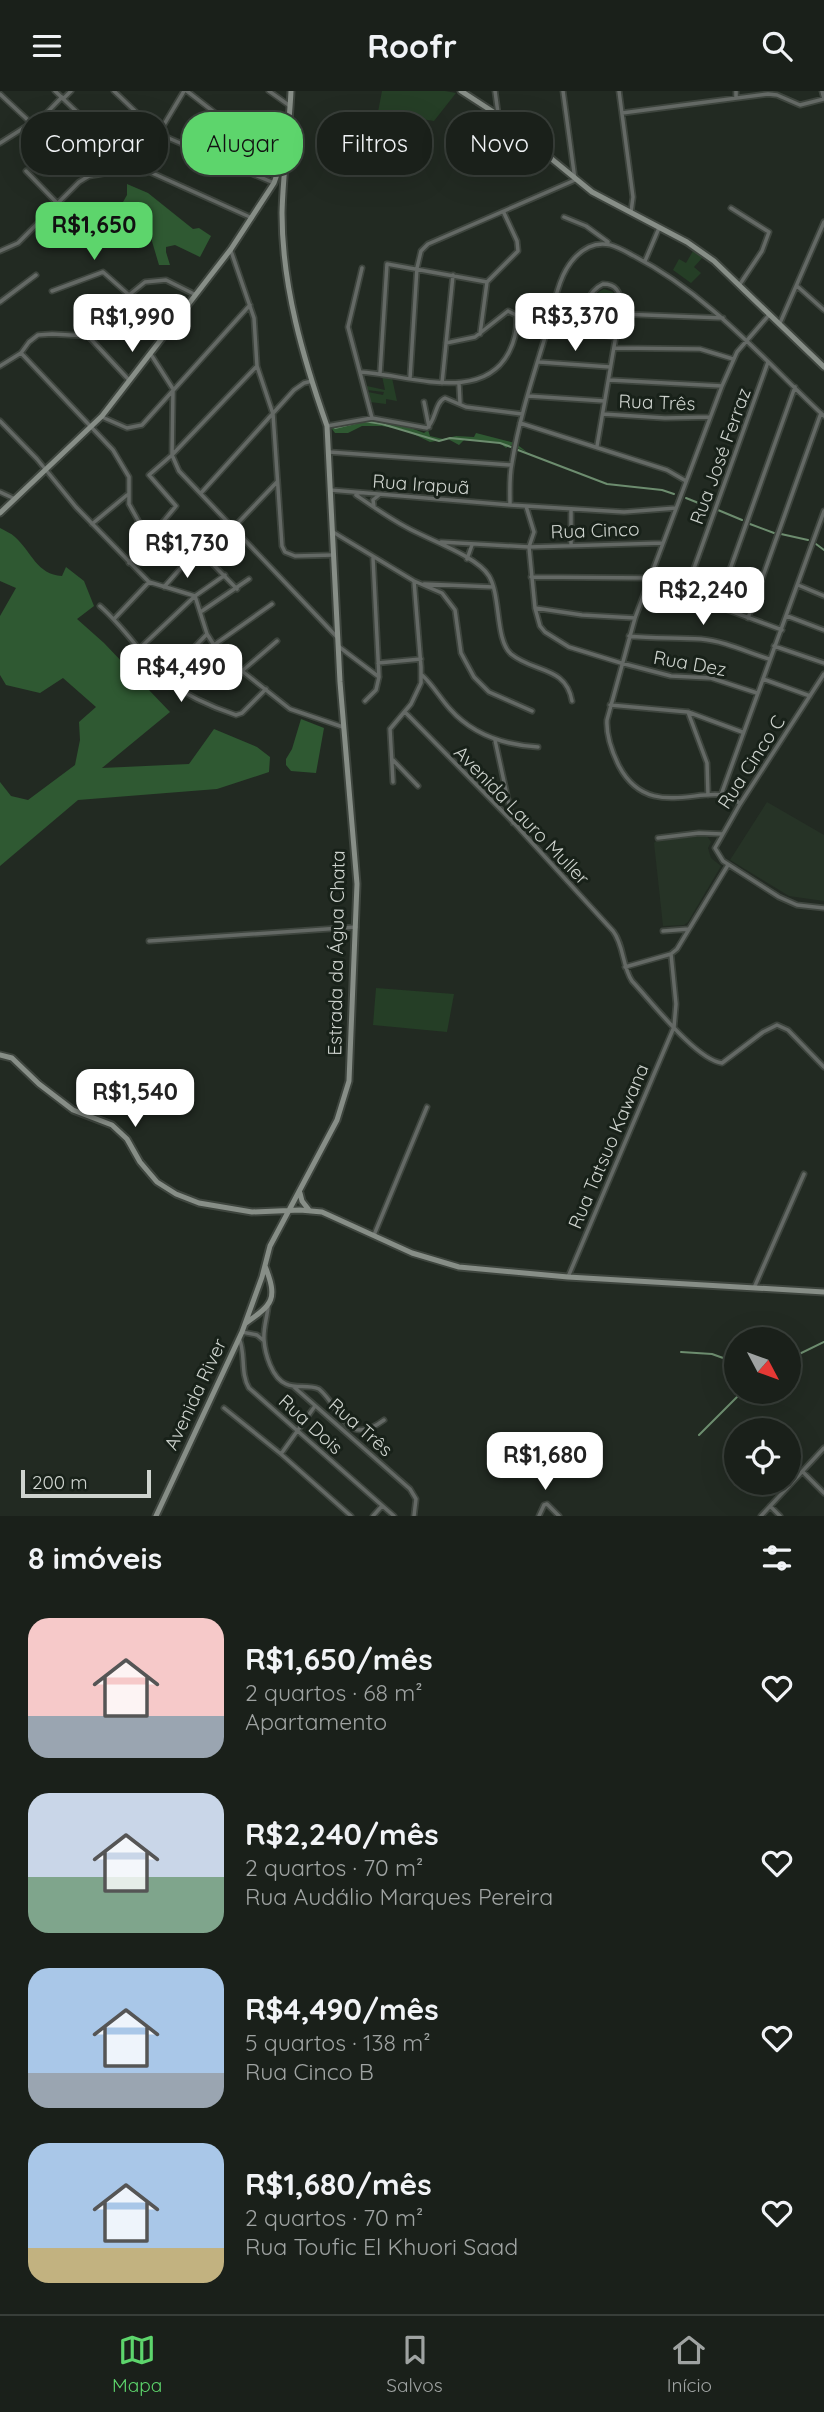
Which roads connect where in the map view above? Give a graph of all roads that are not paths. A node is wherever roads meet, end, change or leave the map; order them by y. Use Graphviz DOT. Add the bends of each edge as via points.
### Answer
graph roads {
  1 [pos="55,91"];
  2 [pos="71,91"];
  3 [pos="114,91"];
  4 [pos="186,91"];
  5 [pos="269,91"];
  6 [pos="291,91"];
  7 [pos="297,91"];
  8 [pos="461,91"];
  9 [pos="495,91"];
  10 [pos="563,91"];
  11 [pos="619,91"];
  12 [pos="736,91"];
  13 [pos="822,91"];
  14 [pos="777,93"];
  15 [pos="0,95"];
  16 [pos="63,98"];
  17 [pos="736,98"];
  18 [pos="824,99"];
  19 [pos="290,103"];
  20 [pos="47,112"];
  21 [pos="77,112"];
  22 [pos="136,112"];
  23 [pos="213,112"];
  24 [pos="289,112"];
  25 [pos="493,112"];
  26 [pos="498,112"];
  27 [pos="622,113"];
  28 [pos="21,115"];
  29 [pos="168,120"];
  30 [pos="21,131"];
  31 [pos="0,143"];
  32 [pos="553,161"];
  33 [pos="30,175"];
  34 [pos="95,175"];
  35 [pos="154,175"];
  36 [pos="254,175"];
  37 [pos="277,175"];
  38 [pos="284,175"];
  39 [pos="89,176"];
  40 [pos="575,180"];
  41 [pos="274,183"];
  42 [pos="56,202"];
  43 [pos="731,208"];
  44 [pos="504,212"];
  45 [pos="631,212"];
  46 [pos="564,216"];
  47 [pos="252,218"];
  48 [pos="824,222"];
  49 [pos="660,227"];
  50 [pos="609,243"];
  51 [pos="231,249"];
  52 [pos="0,251"];
  53 [pos="645,261"];
  54 [pos="362,268"];
  55 [pos="417,268"];
  56 [pos="36,275"];
  57 [pos="453,275"];
  58 [pos="487,282"];
  59 [pos="740,284"];
  60 [pos="797,286"];
  61 [pos="52,291"];
  62 [pos="129,295"];
  63 [pos="196,295"];
  64 [pos="0,302"];
  65 [pos="250,305"];
  66 [pos="824,310"];
  67 [pos="620,314"];
  68 [pos="770,314"];
  69 [pos="723,319"];
  70 [pos="780,324"];
  71 [pos="548,327"];
  72 [pos="582,333"];
  73 [pos="480,334"];
  74 [pos="88,336"];
  75 [pos="616,337"];
  76 [pos="747,340"];
  77 [pos="446,343"];
  78 [pos="614,348"];
  79 [pos="21,353"];
  80 [pos="150,353"];
  81 [pos="733,359"];
  82 [pos="538,362"];
  83 [pos="768,362"];
  84 [pos="0,366"];
  85 [pos="257,366"];
  86 [pos="610,367"];
  87 [pos="824,367"];
  88 [pos="360,372"];
  89 [pos="380,373"];
  90 [pos="410,378"];
  91 [pos="129,380"];
  92 [pos="312,380"];
  93 [pos="608,380"];
  94 [pos="442,383"];
  95 [pos="459,384"];
  96 [pos="722,386"];
  97 [pos="795,387"];
  98 [pos="173,389"];
  99 [pos="528,396"];
  100 [pos="604,401"];
  101 [pos="424,402"];
  102 [pos="460,403"];
  103 [pos="273,414"];
  104 [pos="522,414"];
  105 [pos="603,414"];
  106 [pos="822,415"];
  107 [pos="102,416"];
  108 [pos="710,417"];
  109 [pos="372,418"];
  110 [pos="0,421"];
  111 [pos="520,423"];
  112 [pos="327,426"];
  113 [pos="91,427"];
  114 [pos="429,427"];
  115 [pos="597,446"];
  116 [pos="329,452"];
  117 [pos="172,455"];
  118 [pos="511,465"];
  119 [pos="46,470"];
  120 [pos="686,481"];
  121 [pos="277,482"];
  122 [pos="330,490"];
  123 [pos="0,492"];
  124 [pos="201,493"];
  125 [pos="354,494"];
  126 [pos="127,495"];
  127 [pos="379,495"];
  128 [pos="15,499"];
  129 [pos="510,505"];
  130 [pos="526,506"];
  131 [pos="374,507"];
  132 [pos="676,507"];
  133 [pos="571,509"];
  134 [pos="824,512"];
  135 [pos="0,513"];
  136 [pos="92,524"];
  137 [pos="234,527"];
  138 [pos="818,530"];
  139 [pos="824,531"];
  140 [pos="333,532"];
  141 [pos="152,537"];
  142 [pos="439,542"];
  143 [pos="663,543"];
  144 [pos="473,544"];
  145 [pos="570,544"];
  146 [pos="529,547"];
  147 [pos="334,555"];
  148 [pos="373,558"];
  149 [pos="467,559"];
  150 [pos="128,562"];
  151 [pos="225,575"];
  152 [pos="531,577"];
  153 [pos="649,577"];
  154 [pos="249,579"];
  155 [pos="414,581"];
  156 [pos="149,582"];
  157 [pos="445,583"];
  158 [pos="422,584"];
  159 [pos="798,585"];
  160 [pos="164,587"];
  161 [pos="494,587"];
  162 [pos="237,589"];
  163 [pos="442,593"];
  164 [pos="643,594"];
  165 [pos="195,596"];
  166 [pos="824,596"];
  167 [pos="683,599"];
  168 [pos="272,604"];
  169 [pos="100,606"];
  170 [pos="717,606"];
  171 [pos="535,608"];
  172 [pos="201,611"];
  173 [pos="787,615"];
  174 [pos="635,618"];
  175 [pos="748,618"];
  176 [pos="114,619"];
  177 [pos="782,630"];
  178 [pos="824,630"];
  179 [pos="207,634"];
  180 [pos="629,636"];
  181 [pos="338,638"];
  182 [pos="277,641"];
  183 [pos="214,645"];
  184 [pos="338,646"];
  185 [pos="775,646"];
  186 [pos="140,649"];
  187 [pos="421,659"];
  188 [pos="769,659"];
  189 [pos="378,663"];
  190 [pos="621,663"];
  191 [pos="824,663"];
  192 [pos="242,671"];
  193 [pos="824,674"];
  194 [pos="422,675"];
  195 [pos="379,677"];
  196 [pos="164,678"];
  197 [pos="762,679"];
  198 [pos="266,689"];
  199 [pos="757,693"];
  200 [pos="810,696"];
  201 [pos="365,701"];
  202 [pos="572,701"];
  203 [pos="610,705"];
  204 [pos="532,711"];
  205 [pos="405,712"];
  206 [pos="688,712"];
  207 [pos="345,727"];
  208 [pos="743,732"];
  209 [pos="495,740"];
  210 [pos="538,747"];
  211 [pos="391,758"];
  212 [pos="393,782"];
  213 [pos="418,786"];
  214 [pos="708,795"];
  215 [pos="720,795"];
  216 [pos="740,804"];
  217 [pos="514,823"];
  218 [pos="722,834"];
  219 [pos="658,838"];
  220 [pos="729,865"];
  221 [pos="824,908"];
  222 [pos="356,927"];
  223 [pos="689,929"];
  224 [pos="663,931"];
  225 [pos="149,941"];
  226 [pos="671,954"];
  227 [pos="625,967"];
  228 [pos="674,1027"];
  229 [pos="0,1055"];
  230 [pos="824,1067"];
  231 [pos="427,1107"];
  232 [pos="804,1174"];
  233 [pos="300,1189"];
  234 [pos="289,1210"];
  235 [pos="309,1210"];
  236 [pos="269,1212"];
  237 [pos="280,1226"];
  238 [pos="374,1235"];
  239 [pos="265,1266"];
  240 [pos="568,1277"];
  241 [pos="754,1288"];
  242 [pos="824,1292"];
  243 [pos="268,1307"];
  244 [pos="246,1324"];
  245 [pos="241,1335"];
  246 [pos="264,1341"];
  247 [pos="293,1386"];
  248 [pos="315,1406"];
  249 [pos="224,1408"];
  250 [pos="384,1420"];
  251 [pos="349,1427"];
  252 [pos="297,1430"];
  253 [pos="344,1431"];
  254 [pos="824,1448"];
  255 [pos="281,1454"];
  256 [pos="803,1472"];
  257 [pos="824,1493"];
  258 [pos="382,1506"];
  259 [pos="770,1506"];
  260 [pos="156,1516"];
  261 [pos="351,1516"];
  262 [pos="373,1516"];
  263 [pos="394,1516"];
  264 [pos="414,1516"];
  265 [pos="539,1516"];
  266 [pos="559,1516"];
  267 [pos="761,1516"];
  268 [pos="780,1516"];
  1 -- 16 [label="street"];
  2 -- 16 [label="street"];
  3 -- 22 [label="street"];
  4 -- 23 [label="street"];
  4 -- 29 [label="street"];
  5 -- 19 [label="street"];
  6 -- 19 [label="street, Estrada da Água Chata"];
  7 -- 19 [label="street, Estrada da Água Chata"];
  8 -- 25 [label="street"];
  9 -- 26 [label="street"];
  10 -- 40 [label="street"];
  11 -- 27 [label="street"];
  12 -- 17 [label="street"];
  13 -- 18 [label="street"];
  14 -- 17 [label="street"];
  14 -- 18 [label="street" via="800,105"];
  15 -- 28 [label="street"];
  16 -- 20 [label="street"];
  16 -- 21 [label="street"];
  17 -- 27 [label="street"];
  19 -- 24 [label="street, Estrada da Água Chata"];
  27 -- 45 [label="street"];
  30 -- 31 [label="street"];
  32 -- 40 [label="street"];
  33 -- 42 [label="street"];
  34 -- 39 [label="street"];
  35 -- 47 [label="street"];
  36 -- 41 [label="street"];
  37 -- 41 [label="street"];
  38 -- 92 [label="street, Estrada da Água Chata" via="282,215 289,296"];
  39 -- 42 [label="street"];
  40 -- 44 [label="street"];
  40 -- 45 [label="street"];
  41 -- 47 [label="street"];
  42 -- 52 [label="street" via="18,243"];
  43 -- 59 [label="street" via="769,232"];
  44 -- 55 [label="street" via="428,244"];
  44 -- 58 [label="street" via="518,251"];
  45 -- 49 [label="street"];
  46 -- 50 [label="street"];
  47 -- 51 [label="street"];
  48 -- 60 [label="street"];
  49 -- 53 [label="street"];
  49 -- 59 [label="street"];
  50 -- 53 [label="street"];
  50 -- 71 [label="street" via="592,245 568,265"];
  51 -- 63 [label="street"];
  51 -- 65 [label="street"];
  53 -- 69 [label="street"];
  54 -- 88 [label="street" via="347,324"];
  55 -- 57 [label="street"];
  55 -- 89 [label="street" via="387,264"];
  55 -- 90 [label="street"];
  56 -- 64 [label="street"];
  57 -- 58 [label="street"];
  57 -- 77 [label="street"];
  58 -- 73 [label="street"];
  59 -- 68 [label="street"];
  60 -- 66 [label="street"];
  60 -- 70 [label="street"];
  61 -- 62 [label="street" via="103,272"];
  62 -- 63 [label="street" via="145,282 159,279"];
  62 -- 74 [label="street" via="106,324"];
  63 -- 80 [label="street"];
  65 -- 85 [label="street"];
  65 -- 98 [label="street"];
  67 -- 69 [label="street"];
  67 -- 72 [label="street" via="619,292 609,284 599,285 587,301"];
  67 -- 75 [label="street"];
  68 -- 70 [label="street"];
  68 -- 76 [label="street"];
  69 -- 76 [label="street"];
  70 -- 87 [label="street"];
  71 -- 72 [label="street"];
  71 -- 82 [label="street"];
  72 -- 75 [label="street"];
  73 -- 77 [label="street"];
  73 -- 95 [label="street" via="505,313 516,315 517,330 506,358 487,375"];
  74 -- 79 [label="street" via="43,334"];
  74 -- 91 [label="street"];
  75 -- 78 [label="street"];
  76 -- 81 [label="street"];
  76 -- 83 [label="street"];
  77 -- 94 [label="street"];
  78 -- 81 [label="street" via="700,349"];
  78 -- 86 [label="street"];
  79 -- 84 [label="street"];
  79 -- 113 [label="street"];
  80 -- 91 [label="street"];
  80 -- 98 [label="street"];
  81 -- 96 [label="street"];
  82 -- 86 [label="street"];
  82 -- 99 [label="street"];
  83 -- 97 [label="street"];
  83 -- 167 [label="street, Rua José Ferraz"];
  85 -- 103 [label="street"];
  85 -- 117 [label="street"];
  86 -- 93 [label="street"];
  88 -- 89 [label="street"];
  88 -- 109 [label="street"];
  89 -- 90 [label="street"];
  90 -- 94 [label="street"];
  91 -- 107 [label="street"];
  92 -- 103 [label="street" via="295,390"];
  92 -- 112 [label="street, Estrada da Água Chata"];
  93 -- 96 [label="street"];
  93 -- 100 [label="street"];
  94 -- 95 [label="street"];
  95 -- 102 [label="street"];
  96 -- 108 [label="street"];
  97 -- 106 [label="street"];
  97 -- 170 [label="street"];
  98 -- 107 [label="street" via="147,421 135,428"];
  98 -- 117 [label="street"];
  99 -- 100 [label="street"];
  99 -- 104 [label="street"];
  100 -- 105 [label="street"];
  101 -- 114 [label="street"];
  102 -- 104 [label="street"];
  102 -- 114 [label="street" via="442,398"];
  103 -- 121 [label="street"];
  103 -- 124 [label="street"];
  104 -- 111 [label="street"];
  105 -- 108 [label="street, Rua Três"];
  105 -- 115 [label="street"];
  106 -- 175 [label="street"];
  107 -- 113 [label="street"];
  108 -- 120 [label="street"];
  109 -- 112 [label="street"];
  109 -- 114 [label="street"];
  110 -- 119 [label="street"];
  111 -- 115 [label="street"];
  111 -- 118 [label="street"];
  112 -- 116 [label="street, Estrada da Água Chata"];
  113 -- 119 [label="street"];
  113 -- 126 [label="street" via="128,472"];
  115 -- 120 [label="street"];
  116 -- 118 [label="street"];
  116 -- 122 [label="street, Estrada da Água Chata"];
  117 -- 124 [label="street" via="179,471"];
  117 -- 141 [label="street" via="149,475 176,503"];
  118 -- 129 [label="street"];
  119 -- 128 [label="street"];
  119 -- 136 [label="street"];
  120 -- 132 [label="street"];
  121 -- 137 [label="street"];
  121 -- 147 [label="street" via="285,552"];
  122 -- 125 [label="street, Rua Irapuã"];
  122 -- 140 [label="street, Estrada da Água Chata"];
  123 -- 128 [label="street"];
  124 -- 137 [label="street"];
  125 -- 127 [label="street, Rua Irapuã"];
  125 -- 131 [label="street"];
  126 -- 136 [label="street"];
  126 -- 141 [label="street" via="134,514"];
  127 -- 129 [label="street, Rua Irapuã"];
  127 -- 131 [label="street" via="373,500"];
  128 -- 135 [label="street"];
  129 -- 130 [label="street, Rua Irapuã"];
  130 -- 133 [label="street, Rua Irapuã"];
  130 -- 146 [label="street, Rua Dez" via="534,532"];
  131 -- 142 [label="street"];
  132 -- 133 [label="street, Rua Irapuã" via="624,512"];
  132 -- 143 [label="street"];
  133 -- 145 [label="street"];
  134 -- 138 [label="street"];
  136 -- 150 [label="street"];
  137 -- 181 [label="street"];
  138 -- 139 [label="street"];
  138 -- 159 [label="street"];
  140 -- 147 [label="street, Estrada da Água Chata"];
  140 -- 148 [label="street"];
  141 -- 150 [label="street"];
  142 -- 144 [label="street, Rua Cinco"];
  142 -- 149 [label="street"];
  143 -- 145 [label="street, Rua Cinco"];
  143 -- 153 [label="street"];
  144 -- 146 [label="street, Rua Cinco"];
  144 -- 149 [label="street"];
  145 -- 146 [label="street, Rua Cinco"];
  146 -- 152 [label="street, Rua Dez"];
  147 -- 181 [label="street, Estrada da Água Chata"];
  148 -- 155 [label="street"];
  148 -- 189 [label="street"];
  149 -- 161 [label="street" via="485,571"];
  150 -- 156 [label="street"];
  151 -- 160 [label="street" via="197,551"];
  151 -- 162 [label="street"];
  151 -- 165 [label="street"];
  152 -- 153 [label="street"];
  152 -- 171 [label="street, Rua Dez"];
  153 -- 164 [label="street"];
  154 -- 162 [label="street"];
  155 -- 158 [label="street"];
  155 -- 187 [label="street"];
  156 -- 160 [label="street"];
  156 -- 176 [label="street"];
  157 -- 158 [label="street"];
  157 -- 161 [label="street"];
  157 -- 163 [label="street"];
  158 -- 163 [label="street"];
  159 -- 166 [label="street"];
  159 -- 173 [label="street"];
  160 -- 165 [label="street"];
  161 -- 202 [label="street" via="508,651 563,680"];
  162 -- 172 [label="street"];
  163 -- 204 [label="street" via="455,610 461,653 474,677 494,695"];
  164 -- 167 [label="street"];
  164 -- 174 [label="street"];
  165 -- 172 [label="street"];
  165 -- 186 [label="street"];
  167 -- 170 [label="street"];
  168 -- 183 [label="street"];
  169 -- 176 [label="street"];
  170 -- 175 [label="street"];
  171 -- 174 [label="street"];
  171 -- 190 [label="street, Rua Dez" via="540,626 551,637"];
  172 -- 179 [label="street"];
  173 -- 177 [label="street"];
  173 -- 178 [label="street"];
  174 -- 180 [label="street"];
  175 -- 177 [label="street"];
  176 -- 186 [label="street"];
  177 -- 185 [label="street"];
  179 -- 183 [label="street"];
  179 -- 196 [label="street"];
  180 -- 188 [label="street" via="720,642"];
  180 -- 190 [label="street"];
  181 -- 184 [label="street, Estrada da Água Chata"];
  182 -- 192 [label="street"];
  183 -- 192 [label="street"];
  184 -- 195 [label="street"];
  184 -- 207 [label="street, Estrada da Água Chata"];
  185 -- 188 [label="street"];
  185 -- 191 [label="street"];
  186 -- 196 [label="street"];
  187 -- 189 [label="street"];
  187 -- 194 [label="street"];
  188 -- 197 [label="street"];
  189 -- 195 [label="street"];
  190 -- 199 [label="street, Rua Dez" via="671,676 711,678"];
  190 -- 203 [label="street"];
  192 -- 198 [label="street"];
  193 -- 200 [label="street, Rua Cinco C"];
  194 -- 205 [label="street"];
  194 -- 209 [label="street" via="460,720"];
  195 -- 201 [label="street" via="376,690"];
  196 -- 198 [label="street" via="236,715"];
  197 -- 199 [label="street"];
  197 -- 200 [label="street"];
  198 -- 207 [label="street" via="290,709"];
  199 -- 208 [label="street"];
  200 -- 216 [label="street, Rua Cinco C"];
  203 -- 206 [label="street"];
  203 -- 214 [label="street" via="607,728 611,748 630,780 663,799"];
  205 -- 211 [label="street" via="390,729"];
  205 -- 217 [label="street, Avenida Lauro Muller"];
  206 -- 208 [label="street"];
  206 -- 214 [label="street" via="707,763"];
  207 -- 222 [label="street, Estrada da Água Chata" via="356,860"];
  208 -- 215 [label="street"];
  209 -- 210 [label="street"];
  209 -- 217 [label="street"];
  211 -- 212 [label="street"];
  211 -- 213 [label="street"];
  214 -- 215 [label="street"];
  215 -- 216 [label="street"];
  216 -- 218 [label="street, Rua Cinco C"];
  217 -- 227 [label="street, Avenida Lauro Muller" via="618,938"];
  218 -- 219 [label="street"];
  218 -- 220 [label="street, Rua Cinco C" via="715,848"];
  220 -- 221 [label="street" via="787,901"];
  220 -- 223 [label="street"];
  222 -- 225 [label="street"];
  222 -- 233 [label="street, Estrada da Água Chata" via="349,1081 337,1120"];
  223 -- 224 [label="street"];
  223 -- 226 [label="street"];
  226 -- 227 [label="street"];
  226 -- 228 [label="street"];
  227 -- 228 [label="street"];
  228 -- 230 [label="street" via="710,1060 722,1063 777,1025 789,1030"];
  228 -- 240 [label="street, Rua Tatsuo Kawana"];
  229 -- 236 [label="street" via="12,1058 73,1110 104,1120 119,1131 148,1173 167,1189 212,1206"];
  231 -- 238 [label="street"];
  232 -- 241 [label="street"];
  233 -- 234 [label="street, Estrada da Água Chata"];
  233 -- 235 [label="street"];
  234 -- 235 [label="street"];
  234 -- 236 [label="street"];
  234 -- 237 [label="street, Avenida River"];
  235 -- 238 [label="street"];
  236 -- 237 [label="street"];
  237 -- 239 [label="street, Avenida River"];
  238 -- 240 [label="street" via="459,1267"];
  239 -- 243 [label="street, Avenida River" via="272,1287"];
  239 -- 244 [label="street, Avenida River"];
  240 -- 241 [label="street"];
  241 -- 242 [label="street"];
  243 -- 244 [label="street, Avenida River"];
  243 -- 246 [label="street"];
  244 -- 245 [label="street, Avenida River"];
  245 -- 246 [label="street" via="257,1335"];
  245 -- 252 [label="street, Rua Dois" via="249,1388"];
  245 -- 260 [label="street, Avenida River"];
  246 -- 247 [label="street, Rua Três" via="277,1377"];
  247 -- 248 [label="street, Rua Três"];
  247 -- 251 [label="street" via="318,1389"];
  248 -- 252 [label="street"];
  248 -- 253 [label="street, Rua Três"];
  249 -- 255 [label="street"];
  250 -- 251 [label="street" via="368,1429"];
  251 -- 253 [label="street"];
  252 -- 255 [label="street"];
  252 -- 258 [label="street, Rua Dois"];
  253 -- 264 [label="street, Rua Três" via="410,1489 416,1499"];
  254 -- 256 [label="street"];
  255 -- 261 [label="street"];
  256 -- 257 [label="street"];
  256 -- 259 [label="street"];
  258 -- 262 [label="street"];
  258 -- 263 [label="street, Rua Dois"];
  259 -- 267 [label="street"];
  259 -- 268 [label="street"];
  265 -- 266 [label="street" via="547,1504"];
}
